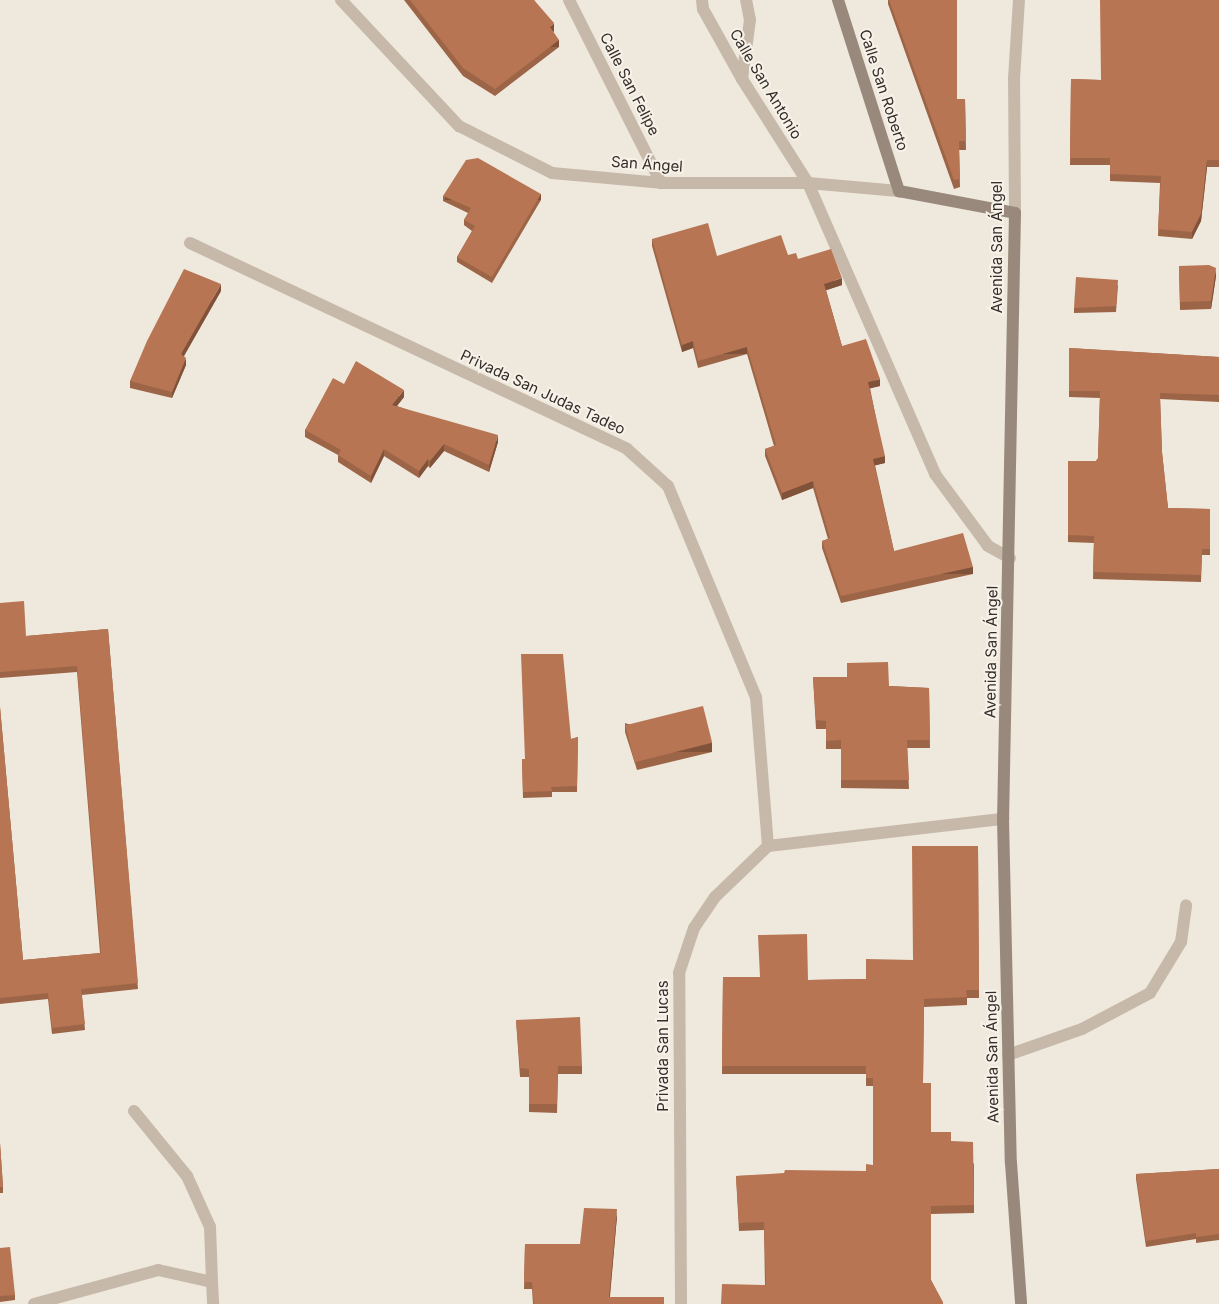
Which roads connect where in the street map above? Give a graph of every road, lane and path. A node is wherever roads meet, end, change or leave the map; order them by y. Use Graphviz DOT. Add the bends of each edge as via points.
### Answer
graph roads {
  1 [pos="341,0"];
  2 [pos="569,0"];
  3 [pos="702,0"];
  4 [pos="746,0"];
  5 [pos="838,0"];
  6 [pos="1019,0"];
  7 [pos="742,79"];
  8 [pos="662,183"];
  9 [pos="808,183"];
  10 [pos="899,191"];
  11 [pos="1015,213"];
  12 [pos="190,244"];
  13 [pos="1010,558"];
  14 [pos="1003,819"];
  15 [pos="768,846"];
  16 [pos="1186,905"];
  17 [pos="1008,1054"];
  18 [pos="134,1111"];
  19 [pos="212,1282"];
  20 [pos="34,1304"];
  21 [pos="213,1304"];
  22 [pos="681,1304"];
  23 [pos="1021,1304"];
  1 -- 8 [label="street, San Ángel" via="459,126 552,172"];
  2 -- 8 [label="street, Calle San Felipe"];
  3 -- 7 [label="street, Calle San Antonio" via="703,9"];
  4 -- 7 [label="street" via="750,20"];
  5 -- 10 [label="main road, Calle San Roberto"];
  6 -- 11 [label="street, Avenida San Ángel" via="1014,79"];
  7 -- 9 [label="street, Calle San Antonio"];
  8 -- 9 [label="street, San Ángel"];
  9 -- 10 [label="street, San Ángel"];
  9 -- 13 [label="street, Calle San Antonio" via="935,474 988,546"];
  10 -- 11 [label="main road, San Ángel"];
  11 -- 13 [label="main road, Avenida San Ángel"];
  12 -- 15 [label="street, Privada San Judas Tadeo" via="627,449 668,486 756,697"];
  13 -- 14 [label="main road, Avenida San Ángel"];
  14 -- 15 [label="street"];
  14 -- 17 [label="main road, Avenida San Ángel"];
  15 -- 22 [label="street, Privada San Lucas" via="715,897 694,928 679,974"];
  16 -- 17 [label="street" via="1181,942 1150,993 1082,1029"];
  17 -- 23 [label="main road, Avenida San Ángel" via="1011,1163"];
  18 -- 19 [label="street" via="187,1176 210,1227"];
  19 -- 20 [label="street" via="158,1270"];
  19 -- 21 [label="street"];
}
